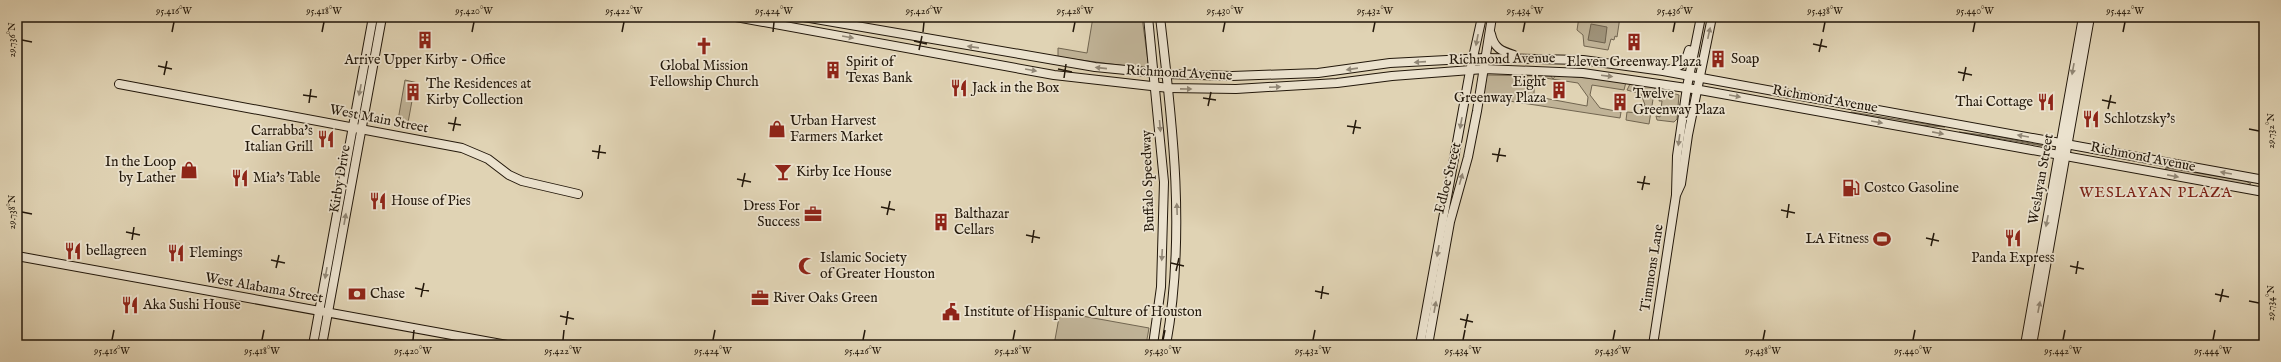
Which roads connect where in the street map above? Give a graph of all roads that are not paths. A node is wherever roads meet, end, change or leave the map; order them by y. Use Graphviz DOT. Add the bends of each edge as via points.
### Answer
graph roads {
  1 [pos="373,17"];
  2 [pos="382,17"];
  3 [pos="736,17"];
  4 [pos="804,17"];
  5 [pos="1148,17"];
  6 [pos="1160,17"];
  7 [pos="1482,17"];
  8 [pos="1492,17"];
  9 [pos="1712,17"];
  10 [pos="2083,17"];
  11 [pos="2090,17"];
  12 [pos="1700,20"];
  13 [pos="1490,33"];
  14 [pos="1007,52"];
  15 [pos="1165,55"];
  16 [pos="1473,58"];
  17 [pos="1485,58"];
  18 [pos="1522,58"];
  19 [pos="1583,60"];
  20 [pos="1005,66"];
  21 [pos="1484,69"];
  22 [pos="1470,70"];
  23 [pos="1663,71"];
  24 [pos="1154,73"];
  25 [pos="1318,73"];
  26 [pos="1583,73"];
  27 [pos="1167,74"];
  28 [pos="1187,75"];
  29 [pos="1688,75"];
  30 [pos="1699,77"];
  31 [pos="119,84"];
  32 [pos="1318,84"];
  33 [pos="1156,87"];
  34 [pos="1687,87"];
  35 [pos="1168,88"];
  36 [pos="1697,89"];
  37 [pos="1846,104"];
  38 [pos="1873,109"];
  39 [pos="1811,110"];
  40 [pos="1840,115"];
  41 [pos="1954,124"];
  42 [pos="352,128"];
  43 [pos="362,129"];
  44 [pos="1952,136"];
  45 [pos="2064,144"];
  46 [pos="2062,155"];
  47 [pos="1681,156"];
  48 [pos="2159,161"];
  49 [pos="1163,163"];
  50 [pos="1453,163"];
  51 [pos="1176,164"];
  52 [pos="1465,166"];
  53 [pos="2158,174"];
  54 [pos="2264,180"];
  55 [pos="2264,192"];
  56 [pos="578,194"];
  57 [pos="1447,221"];
  58 [pos="333,235"];
  59 [pos="342,237"];
  60 [pos="17,256"];
  61 [pos="1435,287"];
  62 [pos="319,311"];
  63 [pos="328,313"];
  64 [pos="1157,319"];
  65 [pos="1170,322"];
  66 [pos="313,345"];
  67 [pos="322,345"];
  68 [pos="507,345"];
  69 [pos="1153,345"];
  70 [pos="1166,345"];
  71 [pos="1420,345"];
  72 [pos="1428,345"];
  73 [pos="1653,345"];
  74 [pos="2025,345"];
  75 [pos="2032,345"];
  1 -- 42 [label="main road, Kirby Drive, one-way"];
  2 -- 43 [label="main road, Kirby Drive"];
  3 -- 20 [label="main road, Richmond Avenue, one-way"];
  14 -- 4 [label="main road, Richmond Avenue, one-way"];
  5 -- 24 [label="main road, Buffalo Speedway"];
  6 -- 15 [label="main road, Buffalo Speedway"];
  7 -- 16 [label="main road, Edloe Street, one-way"];
  8 -- 13 [label="main road, Edloe Street"];
  30 -- 9 [label="main road, Timmons Lane, one-way"];
  10 -- 45 [label="main road, Weslayan Street, one-way"];
  11 -- 45 [label="main road, Weslayan Street"];
  12 -- 23 [label="main road" via="1685,62 1681,67"];
  12 -- 29 [label="main road, Timmons Lane"];
  13 -- 17 [label="main road, Edloe Street"];
  13 -- 18 [label="main road" via="1498,49"];
  14 -- 20 [label="main road"];
  24 -- 14 [label="main road, Richmond Avenue, one-way" via="1095,67"];
  15 -- 27 [label="main road, Buffalo Speedway"];
  15 -- 28 [label="main road" via="1172,67"];
  16 -- 17 [label="main road, Richmond Avenue"];
  16 -- 22 [label="main road, Edloe Street"];
  16 -- 25 [label="main road, Richmond Avenue, one-way" via="1390,64"];
  17 -- 18 [label="main road, Richmond Avenue"];
  17 -- 21 [label="main road, Edloe Street"];
  18 -- 19 [label="main road, Richmond Avenue"];
  19 -- 23 [label="main road, Richmond Avenue"];
  19 -- 26 [label="main road"];
  20 -- 33 [label="main road, Richmond Avenue, one-way"];
  21 -- 22 [label="main road, Richmond Avenue"];
  21 -- 26 [label="main road, Richmond Avenue"];
  21 -- 52 [label="main road, Edloe Street"];
  22 -- 32 [label="main road, Richmond Avenue"];
  22 -- 50 [label="main road, Edloe Street, one-way"];
  23 -- 29 [label="main road, Richmond Avenue"];
  24 -- 27 [label="main road, Richmond Avenue"];
  24 -- 33 [label="main road, Buffalo Speedway"];
  25 -- 28 [label="main road, Richmond Avenue"];
  25 -- 32 [label="main road"];
  26 -- 34 [label="main road, Richmond Avenue, one-way"];
  27 -- 28 [label="main road, Richmond Avenue"];
  27 -- 35 [label="main road, Buffalo Speedway"];
  29 -- 30 [label="main road, Richmond Avenue"];
  29 -- 34 [label="main road, Timmons Lane"];
  30 -- 36 [label="main road, Timmons Lane"];
  30 -- 37 [label="main road, Richmond Avenue"];
  31 -- 42 [label="main road, West Main Street"];
  35 -- 32 [label="main road, Richmond Avenue, one-way" via="1236,89"];
  33 -- 35 [label="main road, Richmond Avenue"];
  33 -- 49 [label="main road, Buffalo Speedway, one-way"];
  34 -- 36 [label="main road, Richmond Avenue"];
  34 -- 47 [label="main road, Timmons Lane, one-way"];
  35 -- 51 [label="main road, Buffalo Speedway"];
  36 -- 39 [label="main road, Richmond Avenue, one-way"];
  36 -- 47 [label="main road, Timmons Lane"];
  37 -- 38 [label="main road, Richmond Avenue"];
  37 -- 39 [label="main road" via="1836,109"];
  38 -- 40 [label="main road" via="1844,111"];
  38 -- 41 [label="main road, Richmond Avenue"];
  39 -- 40 [label="main road, Richmond Avenue"];
  40 -- 44 [label="main road, Richmond Avenue, one-way"];
  41 -- 44 [label="main road"];
  45 -- 41 [label="main road, Richmond Avenue, one-way"];
  42 -- 43 [label="main road, West Main Street"];
  42 -- 58 [label="main road, Kirby Drive"];
  43 -- 56 [label="main road, West Main Street" via="462,148 488,159 522,181"];
  59 -- 43 [label="main road, Kirby Drive, one-way"];
  44 -- 46 [label="main road, Richmond Avenue"];
  45 -- 46 [label="main road, Weslayan Street"];
  45 -- 48 [label="main road, Richmond Avenue"];
  46 -- 53 [label="main road, Richmond Avenue"];
  46 -- 74 [label="main road, Weslayan Street, one-way"];
  75 -- 46 [label="main road, Weslayan Street, one-way"];
  47 -- 73 [label="main road, Timmons Lane"];
  48 -- 53 [label="main road"];
  54 -- 48 [label="main road, Richmond Avenue, one-way"];
  49 -- 51 [label="main road"];
  49 -- 64 [label="main road, Buffalo Speedway, one-way" via="1162,251"];
  50 -- 52 [label="main road"];
  50 -- 57 [label="main road, Edloe Street"];
  65 -- 51 [label="main road, Buffalo Speedway, one-way" via="1178,216"];
  57 -- 52 [label="main road, Edloe Street, one-way"];
  53 -- 55 [label="main road, Richmond Avenue, one-way"];
  57 -- 61 [label="main road, Edloe Street"];
  58 -- 59 [label="main road"];
  58 -- 62 [label="main road, Kirby Drive, one-way"];
  59 -- 63 [label="main road, Kirby Drive"];
  60 -- 62 [label="main road, West Alabama Street"];
  61 -- 71 [label="main road, Edloe Street"];
  72 -- 61 [label="main road, Edloe Street, one-way"];
  62 -- 63 [label="main road, West Alabama Street"];
  62 -- 66 [label="main road, Kirby Drive"];
  63 -- 67 [label="main road, Kirby Drive"];
  63 -- 68 [label="main road, West Alabama Street"];
  64 -- 65 [label="main road"];
  64 -- 69 [label="main road, Buffalo Speedway"];
  65 -- 70 [label="main road, Buffalo Speedway"];
}
